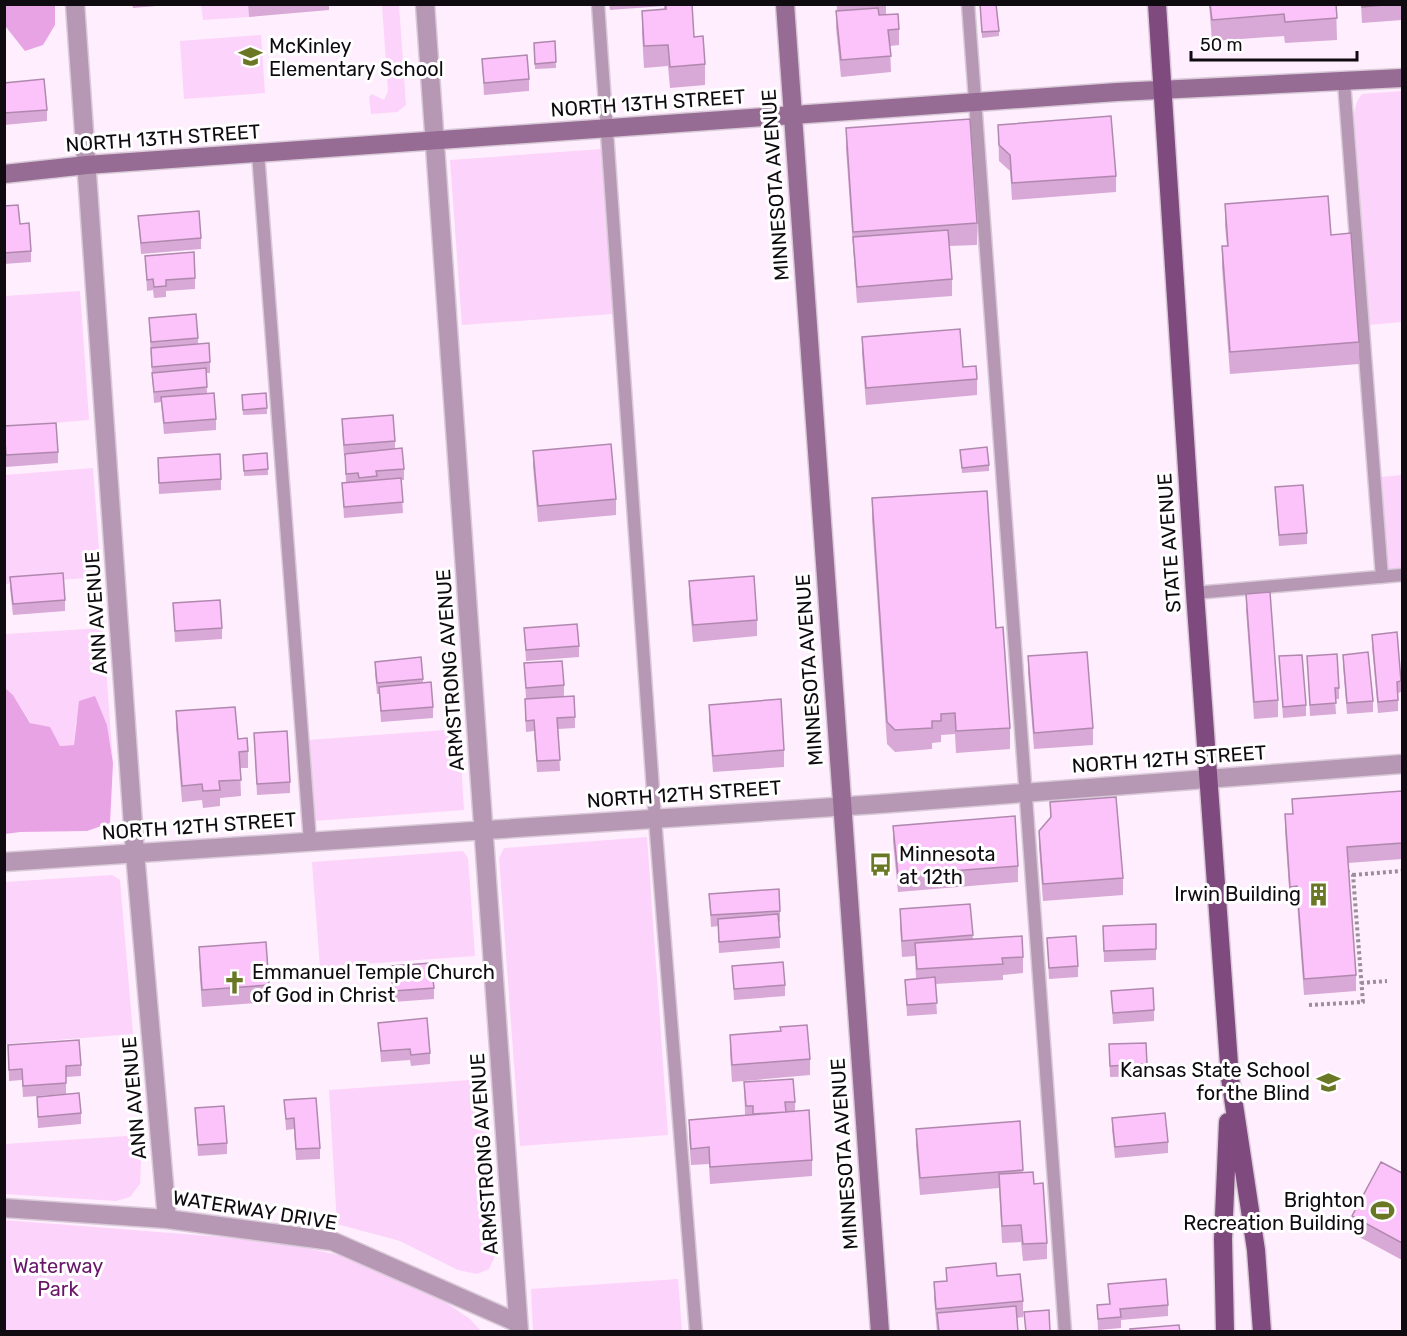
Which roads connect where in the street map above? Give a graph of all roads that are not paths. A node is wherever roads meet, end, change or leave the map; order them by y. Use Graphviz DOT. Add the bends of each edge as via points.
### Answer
graph roads {
  1 [pos="75,4"];
  2 [pos="425,4"];
  3 [pos="598,4"];
  4 [pos="785,4"];
  5 [pos="968,4"];
  6 [pos="1157,4"];
  7 [pos="1402,78"];
  8 [pos="1344,82"];
  9 [pos="1163,89"];
  10 [pos="975,102"];
  11 [pos="793,116"];
  12 [pos="607,128"];
  13 [pos="435,141"];
  14 [pos="258,153"];
  15 [pos="87,165"];
  16 [pos="4,174"];
  17 [pos="1402,575"];
  18 [pos="1382,577"];
  19 [pos="1195,593"];
  20 [pos="1402,764"];
  21 [pos="1208,778"];
  22 [pos="1024,792"];
  23 [pos="842,807"];
  24 [pos="655,819"];
  25 [pos="484,830"];
  26 [pos="310,842"];
  27 [pos="135,853"];
  28 [pos="4,862"];
  29 [pos="1230,1078"];
  30 [pos="4,1208"];
  31 [pos="167,1219"];
  32 [pos="519,1328"];
  33 [pos="696,1332"];
  34 [pos="880,1332"];
  35 [pos="1065,1332"];
  36 [pos="1225,1332"];
  37 [pos="1262,1332"];
  1 -- 15 [label="street, ANN AVENUE"];
  2 -- 13 [label="street, ARMSTRONG AVENUE"];
  3 -- 12 [label="lane"];
  4 -- 11 [label="street, MINNESOTA AVENUE"];
  5 -- 10 [label="lane"];
  6 -- 9 [label="main road, STATE AVENUE"];
  7 -- 8 [label="street, NORTH 13TH STREET"];
  8 -- 9 [label="street, NORTH 13TH STREET"];
  8 -- 18 [label="lane"];
  9 -- 10 [label="street, NORTH 13TH STREET"];
  9 -- 19 [label="main road, STATE AVENUE"];
  10 -- 11 [label="street, NORTH 13TH STREET"];
  10 -- 22 [label="lane"];
  11 -- 12 [label="street, NORTH 13TH STREET"];
  11 -- 23 [label="street, MINNESOTA AVENUE"];
  12 -- 13 [label="street, NORTH 13TH STREET"];
  12 -- 24 [label="lane"];
  13 -- 14 [label="street, NORTH 13TH STREET"];
  13 -- 25 [label="street, ARMSTRONG AVENUE"];
  14 -- 15 [label="street, NORTH 13TH STREET"];
  14 -- 26 [label="lane"];
  15 -- 16 [label="street, NORTH 13TH STREET"];
  15 -- 27 [label="street, ANN AVENUE"];
  17 -- 18 [label="lane"];
  18 -- 19 [label="lane"];
  19 -- 21 [label="main road, STATE AVENUE"];
  20 -- 21 [label="street, NORTH 12TH STREET"];
  21 -- 22 [label="street, NORTH 12TH STREET"];
  21 -- 29 [label="main road, STATE AVENUE"];
  22 -- 23 [label="street, NORTH 12TH STREET"];
  22 -- 35 [label="lane"];
  23 -- 24 [label="street, NORTH 12TH STREET"];
  23 -- 34 [label="street, MINNESOTA AVENUE"];
  24 -- 25 [label="street, NORTH 12TH STREET"];
  24 -- 33 [label="lane"];
  25 -- 26 [label="street, NORTH 12TH STREET"];
  25 -- 32 [label="street, ARMSTRONG AVENUE"];
  26 -- 27 [label="street, NORTH 12TH STREET"];
  27 -- 28 [label="street, NORTH 12TH STREET"];
  27 -- 31 [label="street, ANN AVENUE"];
  29 -- 36 [label="main road, STATE AVENUE" via="1223,1239"];
  29 -- 37 [label="main road, STATE AVENUE" via="1256,1250"];
  30 -- 31 [label="street, WATERWAY DRIVE"];
  31 -- 32 [label="street, WATERWAY DRIVE" via="332,1241"];
}
